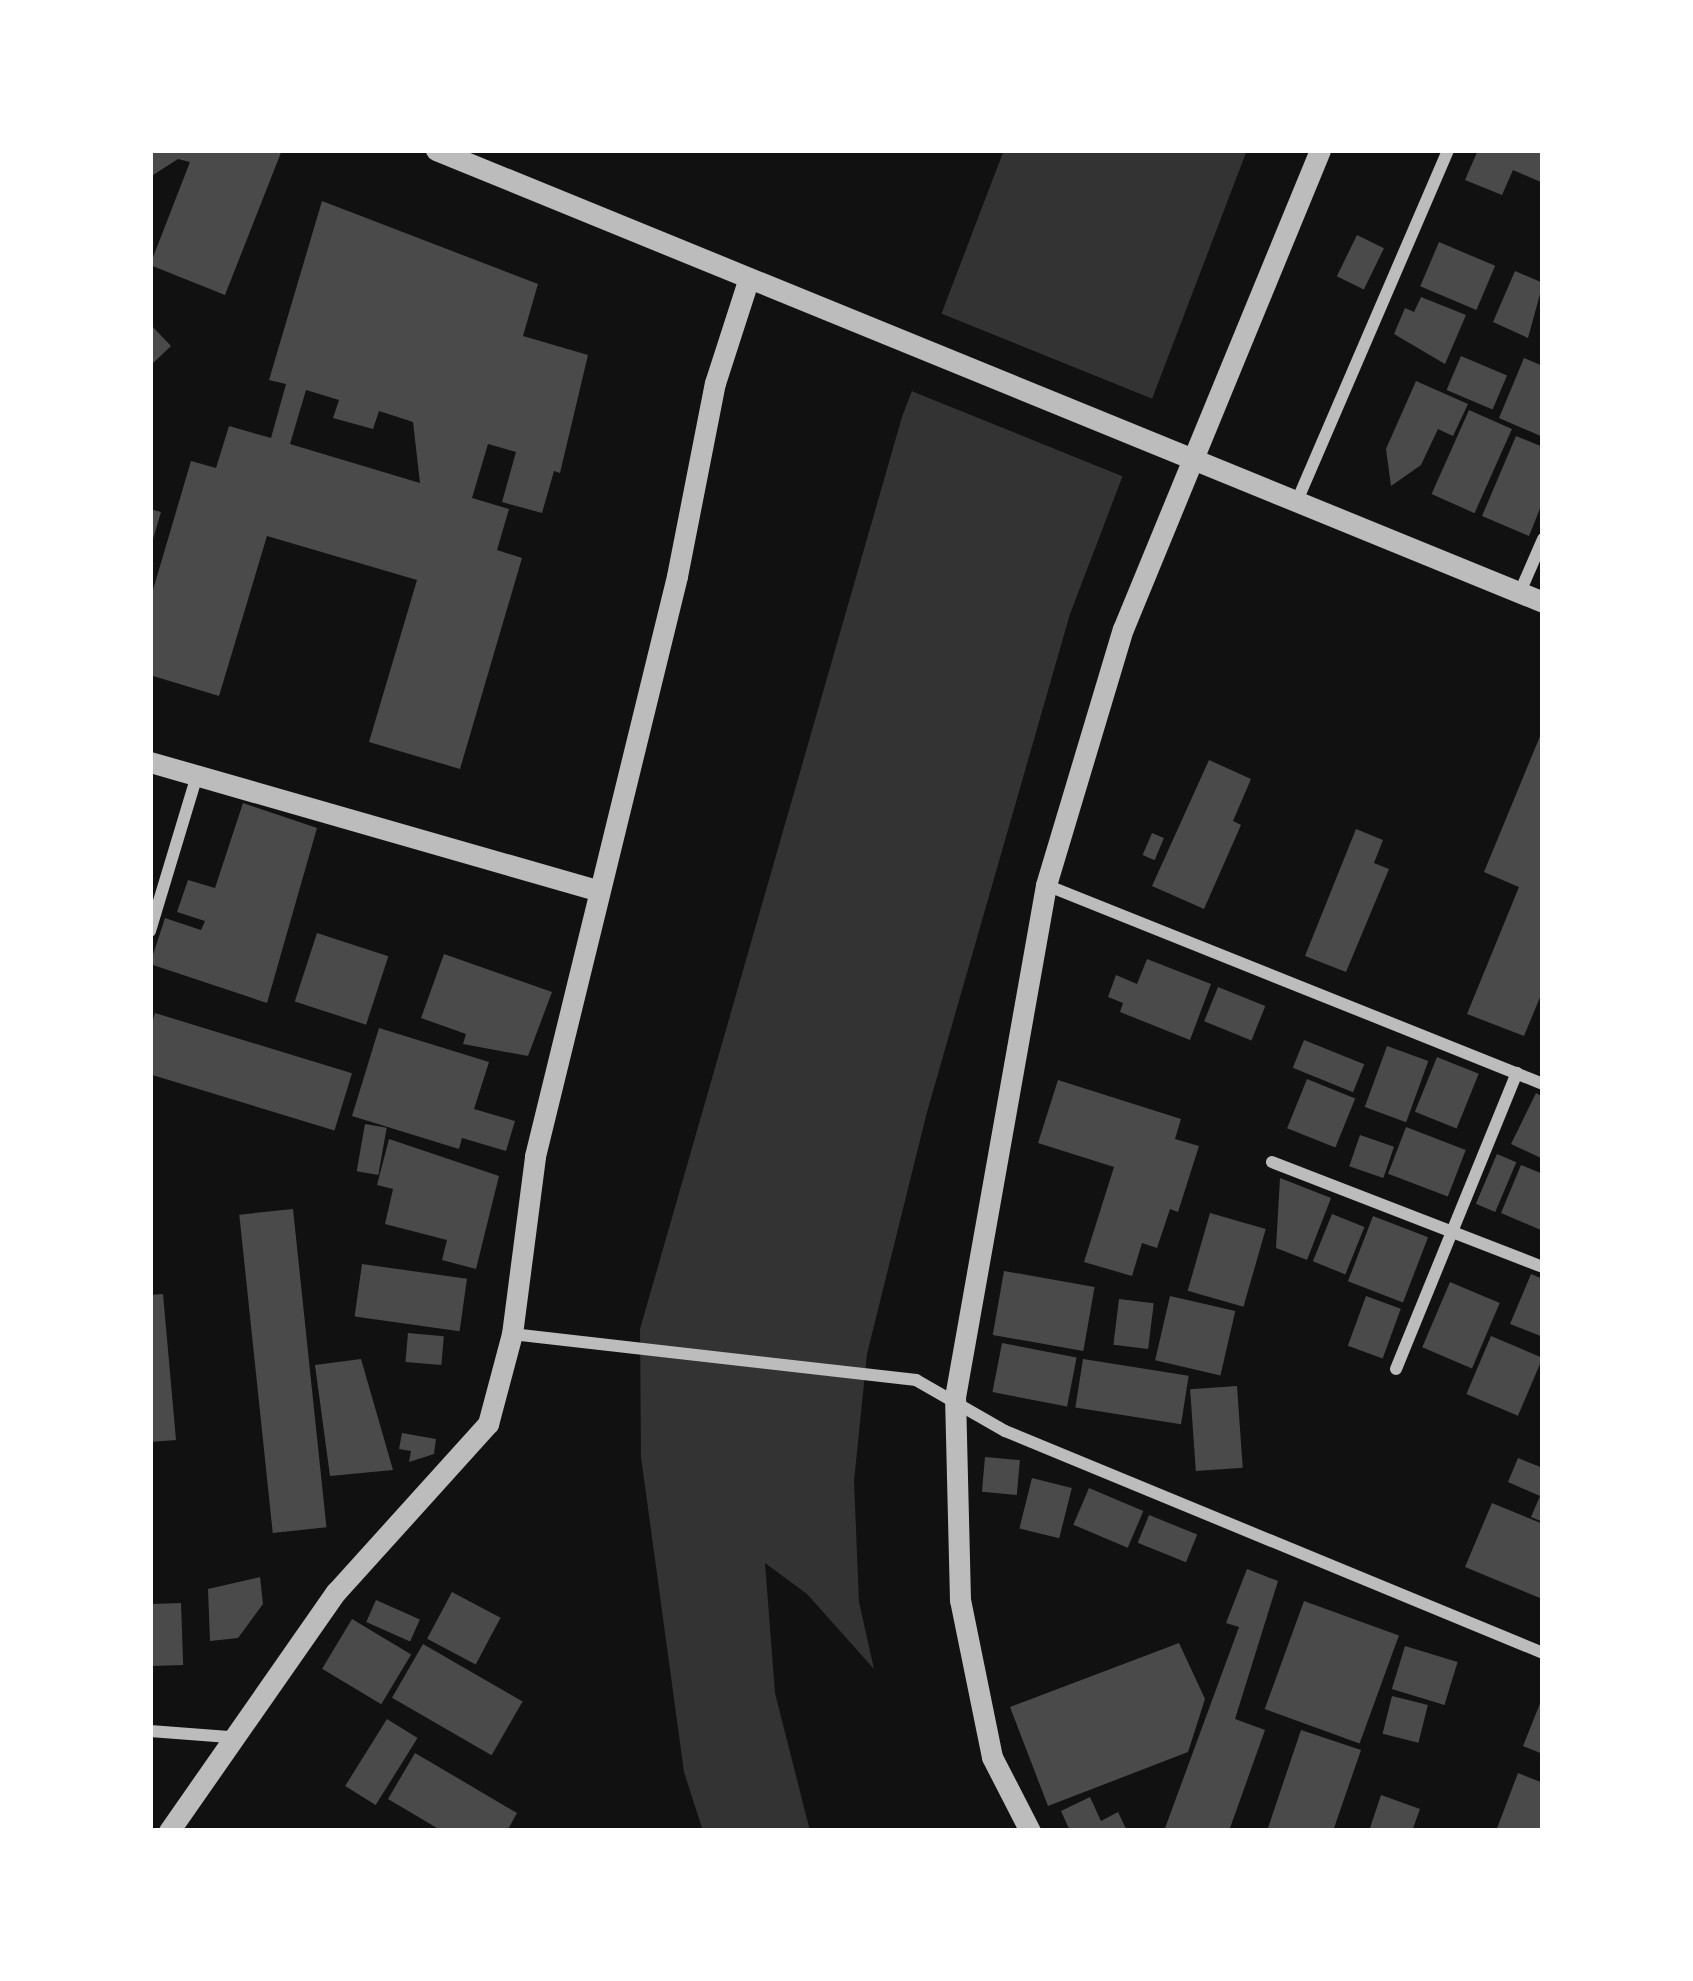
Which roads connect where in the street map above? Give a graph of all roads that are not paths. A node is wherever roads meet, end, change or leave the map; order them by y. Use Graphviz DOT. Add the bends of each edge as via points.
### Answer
graph roads {
  1 [pos="436,150"];
  2 [pos="1320,150"];
  3 [pos="1448,150"];
  4 [pos="748,278"];
  5 [pos="1191,458"];
  6 [pos="1297,501"];
  7 [pos="1543,539"];
  8 [pos="1520,592"];
  9 [pos="1543,602"];
  10 [pos="150,762"];
  11 [pos="197,775"];
  12 [pos="1046,886"];
  13 [pos="596,890"];
  14 [pos="150,931"];
  15 [pos="1517,1073"];
  16 [pos="1543,1084"];
  17 [pos="1272,1162"];
  18 [pos="1450,1230"];
  19 [pos="1543,1267"];
  20 [pos="512,1334"];
  21 [pos="1396,1370"];
  22 [pos="955,1397"];
  23 [pos="1542,1648"];
  24 [pos="150,1731"];
  25 [pos="230,1737"];
  26 [pos="169,1831"];
  27 [pos="1030,1831"];
  1 -- 4 [label="street"];
  2 -- 5 [label="street"];
  3 -- 6 [label="street"];
  4 -- 5 [label="street"];
  4 -- 13 [label="street" via="723,350 677,576"];
  5 -- 6 [label="street"];
  5 -- 12 [label="street" via="1123,629"];
  6 -- 8 [label="street"];
  7 -- 8 [label="street"];
  8 -- 9 [label="street"];
  10 -- 11 [label="street"];
  11 -- 13 [label="street"];
  11 -- 14 [label="street"];
  12 -- 15 [label="street"];
  12 -- 22 [label="street"];
  13 -- 20 [label="street" via="535,1156"];
  15 -- 16 [label="street"];
  15 -- 18 [label="street"];
  17 -- 18 [label="street"];
  18 -- 19 [label="street"];
  18 -- 21 [label="street"];
  20 -- 22 [label="street" via="916,1380"];
  20 -- 25 [label="street" via="488,1424 336,1592"];
  22 -- 23 [label="street" via="1005,1431"];
  22 -- 27 [label="street" via="960,1600 992,1757"];
  24 -- 25 [label="street"];
  25 -- 26 [label="street"];
}
